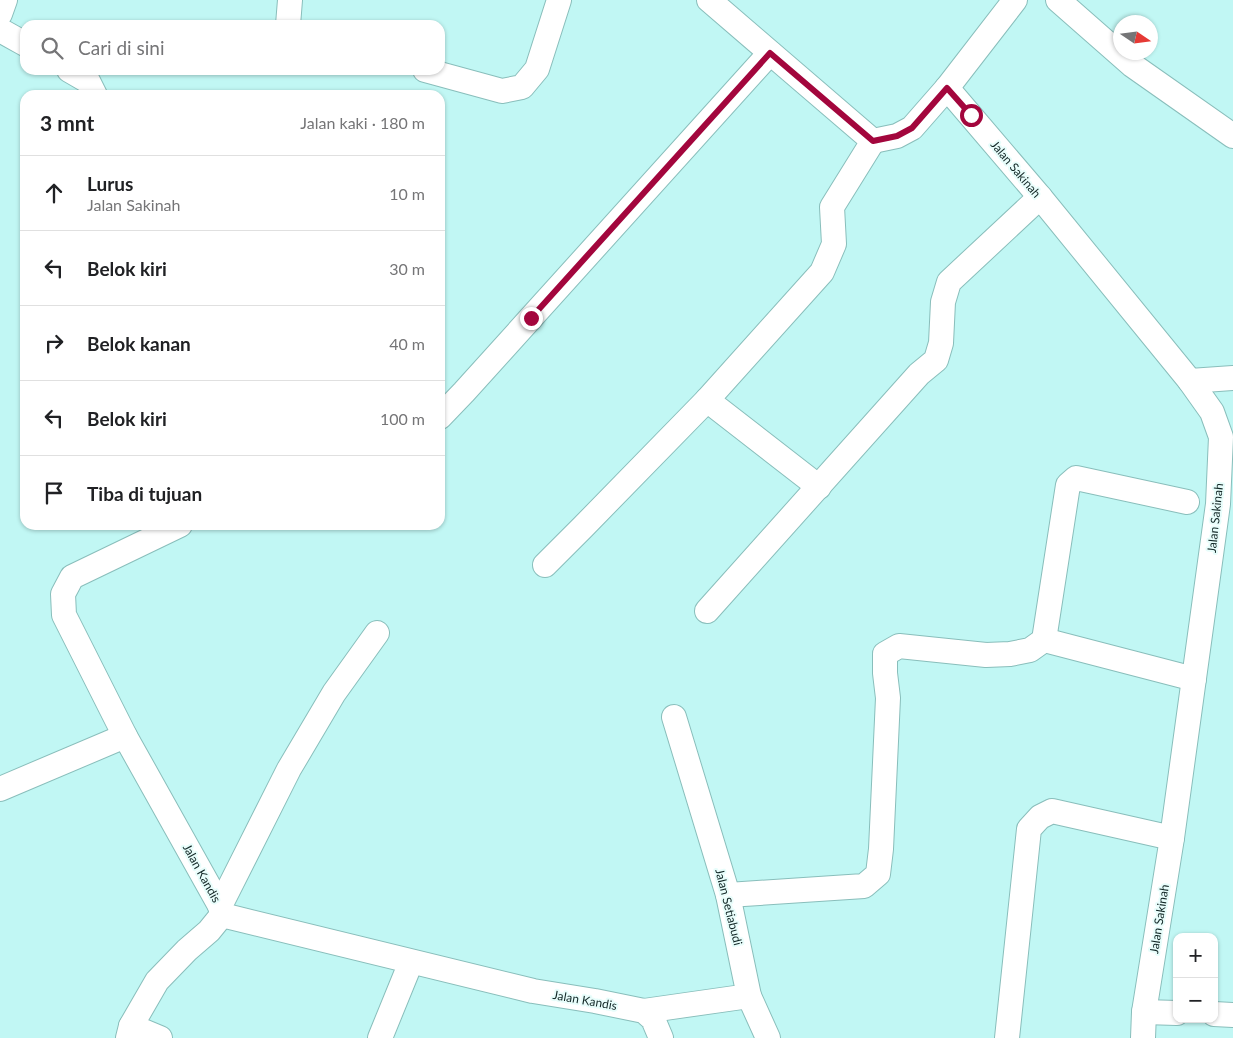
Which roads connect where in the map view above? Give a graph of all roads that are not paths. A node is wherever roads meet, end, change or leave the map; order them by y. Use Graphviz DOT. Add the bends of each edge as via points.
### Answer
graph roads {
  1 [pos="5,0"];
  2 [pos="290,0"];
  3 [pos="559,0"];
  4 [pos="709,0"];
  5 [pos="1015,0"];
  6 [pos="1058,0"];
  7 [pos="0,14"];
  8 [pos="288,20"];
  9 [pos="0,30"];
  10 [pos="20,41"];
  11 [pos="770,53"];
  12 [pos="78,75"];
  13 [pos="443,75"];
  14 [pos="947,88"];
  15 [pos="92,90"];
  16 [pos="1233,136"];
  17 [pos="873,141"];
  18 [pos="1040,197"];
  19 [pos="1233,378"];
  20 [pos="1190,382"];
  21 [pos="707,400"];
  22 [pos="445,411"];
  23 [pos="819,487"];
  24 [pos="1187,502"];
  25 [pos="170,530"];
  26 [pos="545,565"];
  27 [pos="707,611"];
  28 [pos="377,633"];
  29 [pos="1044,640"];
  30 [pos="1194,679"];
  31 [pos="674,717"];
  32 [pos="125,736"];
  33 [pos="0,789"];
  34 [pos="1172,838"];
  35 [pos="728,896"];
  36 [pos="221,910"];
  37 [pos="411,962"];
  38 [pos="749,996"];
  39 [pos="644,1011"];
  40 [pos="1144,1012"];
  41 [pos="1173,1013"];
  42 [pos="1218,1014"];
  43 [pos="1233,1015"];
  44 [pos="129,1032"];
  45 [pos="160,1038"];
  46 [pos="380,1038"];
  47 [pos="661,1038"];
  48 [pos="768,1038"];
  49 [pos="1007,1038"];
  50 [pos="1143,1038"];
  1 -- 7 [label="street"];
  2 -- 8 [label="street"];
  3 -- 13 [label="street" via="538,69 522,88 502,91"];
  4 -- 11 [label="street"];
  5 -- 14 [label="street"];
  6 -- 16 [label="street" via="1132,65"];
  9 -- 10 [label="street"];
  11 -- 17 [label="street"];
  11 -- 22 [label="street"];
  12 -- 15 [label="street" via="88,81"];
  14 -- 17 [label="street" via="912,128 897,136"];
  14 -- 18 [label="street, Jalan Sakinah"];
  17 -- 21 [label="street" via="832,207 834,244 822,272"];
  18 -- 20 [label="street, Jalan Sakinah"];
  18 -- 23 [label="street" via="949,282 943,302 941,343 936,360 918,374"];
  19 -- 20 [label="street"];
  20 -- 30 [label="street, Jalan Sakinah" via="1212,412 1221,436 1218,504"];
  21 -- 23 [label="street"];
  21 -- 26 [label="street"];
  23 -- 27 [label="street"];
  24 -- 29 [label="street" via="1076,478 1068,486"];
  25 -- 32 [label="street, Jalan Kandis" via="72,577 63,594 64,614"];
  28 -- 36 [label="street" via="334,693 289,769"];
  29 -- 30 [label="street"];
  29 -- 35 [label="street" via="1030,650 1010,654 986,655 900,646 885,654 888,698 878,874 864,886"];
  30 -- 34 [label="street, Jalan Sakinah"];
  31 -- 35 [label="street, Jalan Setiabudi"];
  32 -- 33 [label="street"];
  32 -- 36 [label="street, Jalan Kandis"];
  34 -- 40 [label="street, Jalan Sakinah"];
  34 -- 49 [label="street" via="1052,811 1040,817 1029,829"];
  35 -- 38 [label="street, Jalan Setiabudi"];
  36 -- 37 [label="street, Jalan Kandis"];
  36 -- 44 [label="street" via="209,931 157,981"];
  37 -- 39 [label="street, Jalan Kandis" via="533,991"];
  37 -- 46 [label="street"];
  38 -- 39 [label="street"];
  38 -- 48 [label="street, Jalan Setiabudi"];
  39 -- 47 [label="street" via="653,1019"];
  40 -- 41 [label="street"];
  40 -- 50 [label="street, Jalan Sakinah"];
  42 -- 43 [label="street"];
  44 -- 45 [label="street"];
}
